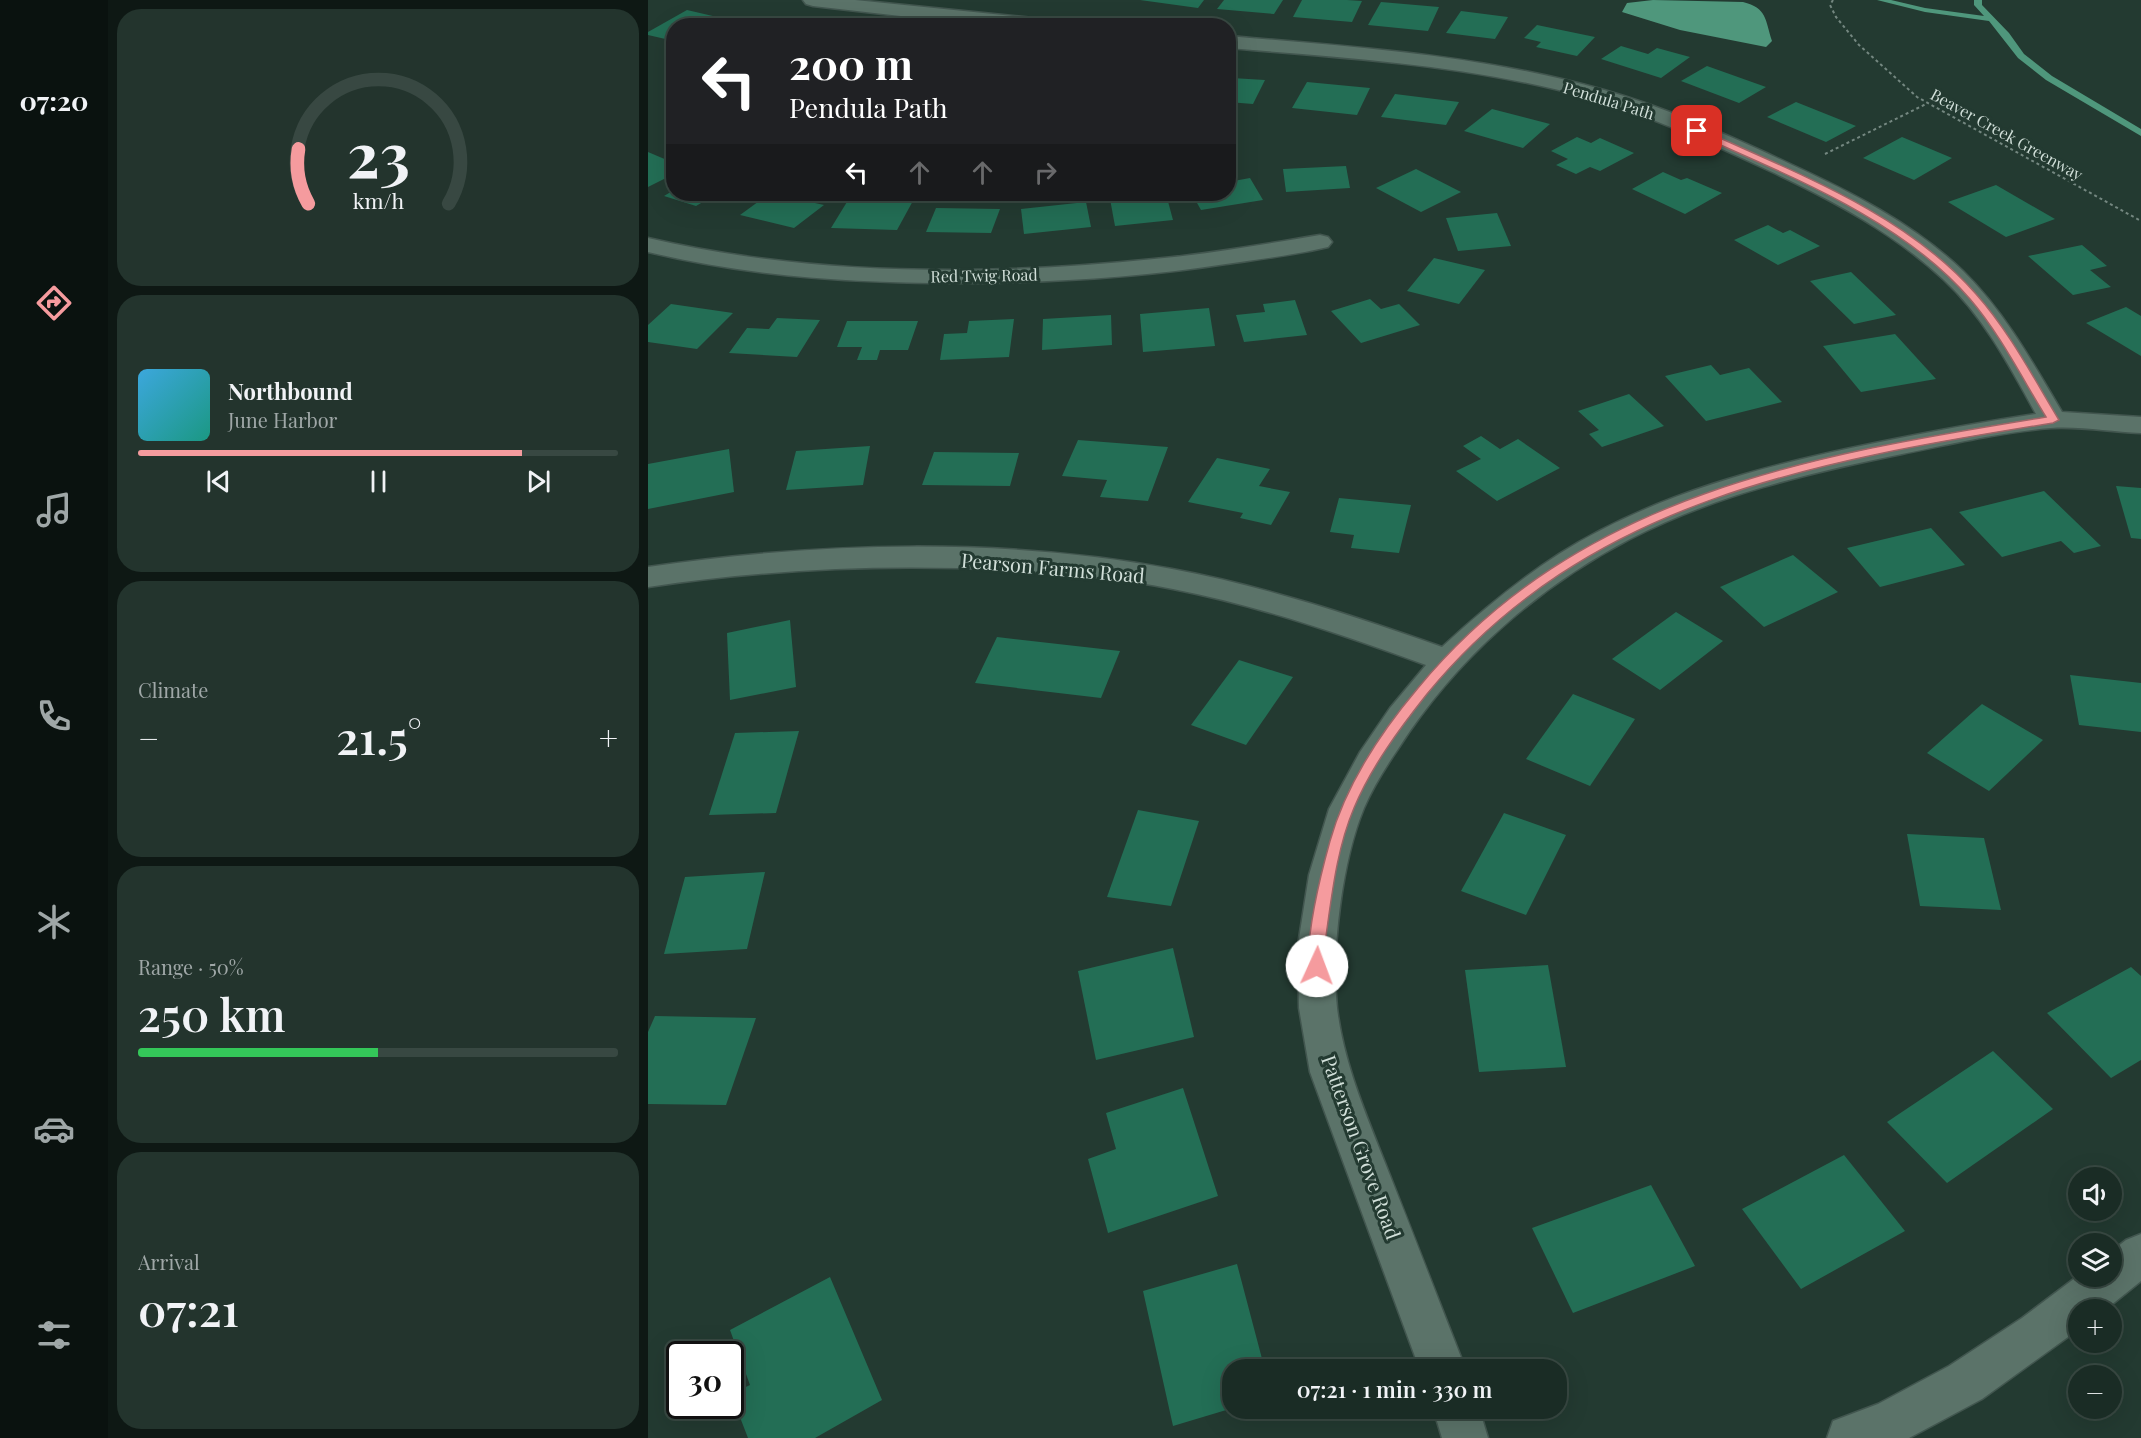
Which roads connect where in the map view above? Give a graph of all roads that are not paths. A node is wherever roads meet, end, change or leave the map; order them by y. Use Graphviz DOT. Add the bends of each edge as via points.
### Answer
graph roads {
  1 [pos="813,0"];
  2 [pos="967,18"];
  3 [pos="1236,43"];
  4 [pos="1320,242"];
  5 [pos="648,245"];
  6 [pos="2053,420"];
  7 [pos="2141,425"];
  8 [pos="648,577"];
  9 [pos="1447,661"];
  10 [pos="2141,1255"];
  11 [pos="1439,1359"];
  12 [pos="1459,1419"];
  13 [pos="1465,1438"];
  14 [pos="1850,1438"];
  1 -- 2 [label="street"];
  3 -- 6 [label="street, Pendula Path" via="1458,65 1564,85 1679,122 1790,172 1877,218 1952,274 1995,325"];
  4 -- 5 [label="street, Red Twig Road" via="1174,264 1035,275 964,276 882,276 758,267"];
  6 -- 7 [label="street, Patterson Grove Road"];
  6 -- 9 [label="street, Patterson Grove Road" via="1921,440 1818,463 1676,507 1621,532 1552,573 1504,608"];
  8 -- 9 [label="street, Pearson Farms Road" via="786,559 859,556 1048,563 1172,579 1248,596 1316,615"];
  9 -- 11 [label="street, Patterson Grove Road" via="1402,716 1346,808 1328,875 1317,945 1318,1008 1330,1072"];
  10 -- 14 [label="street" via="2024,1342 1929,1405"];
  12 -- 13 [label="street"];
}
